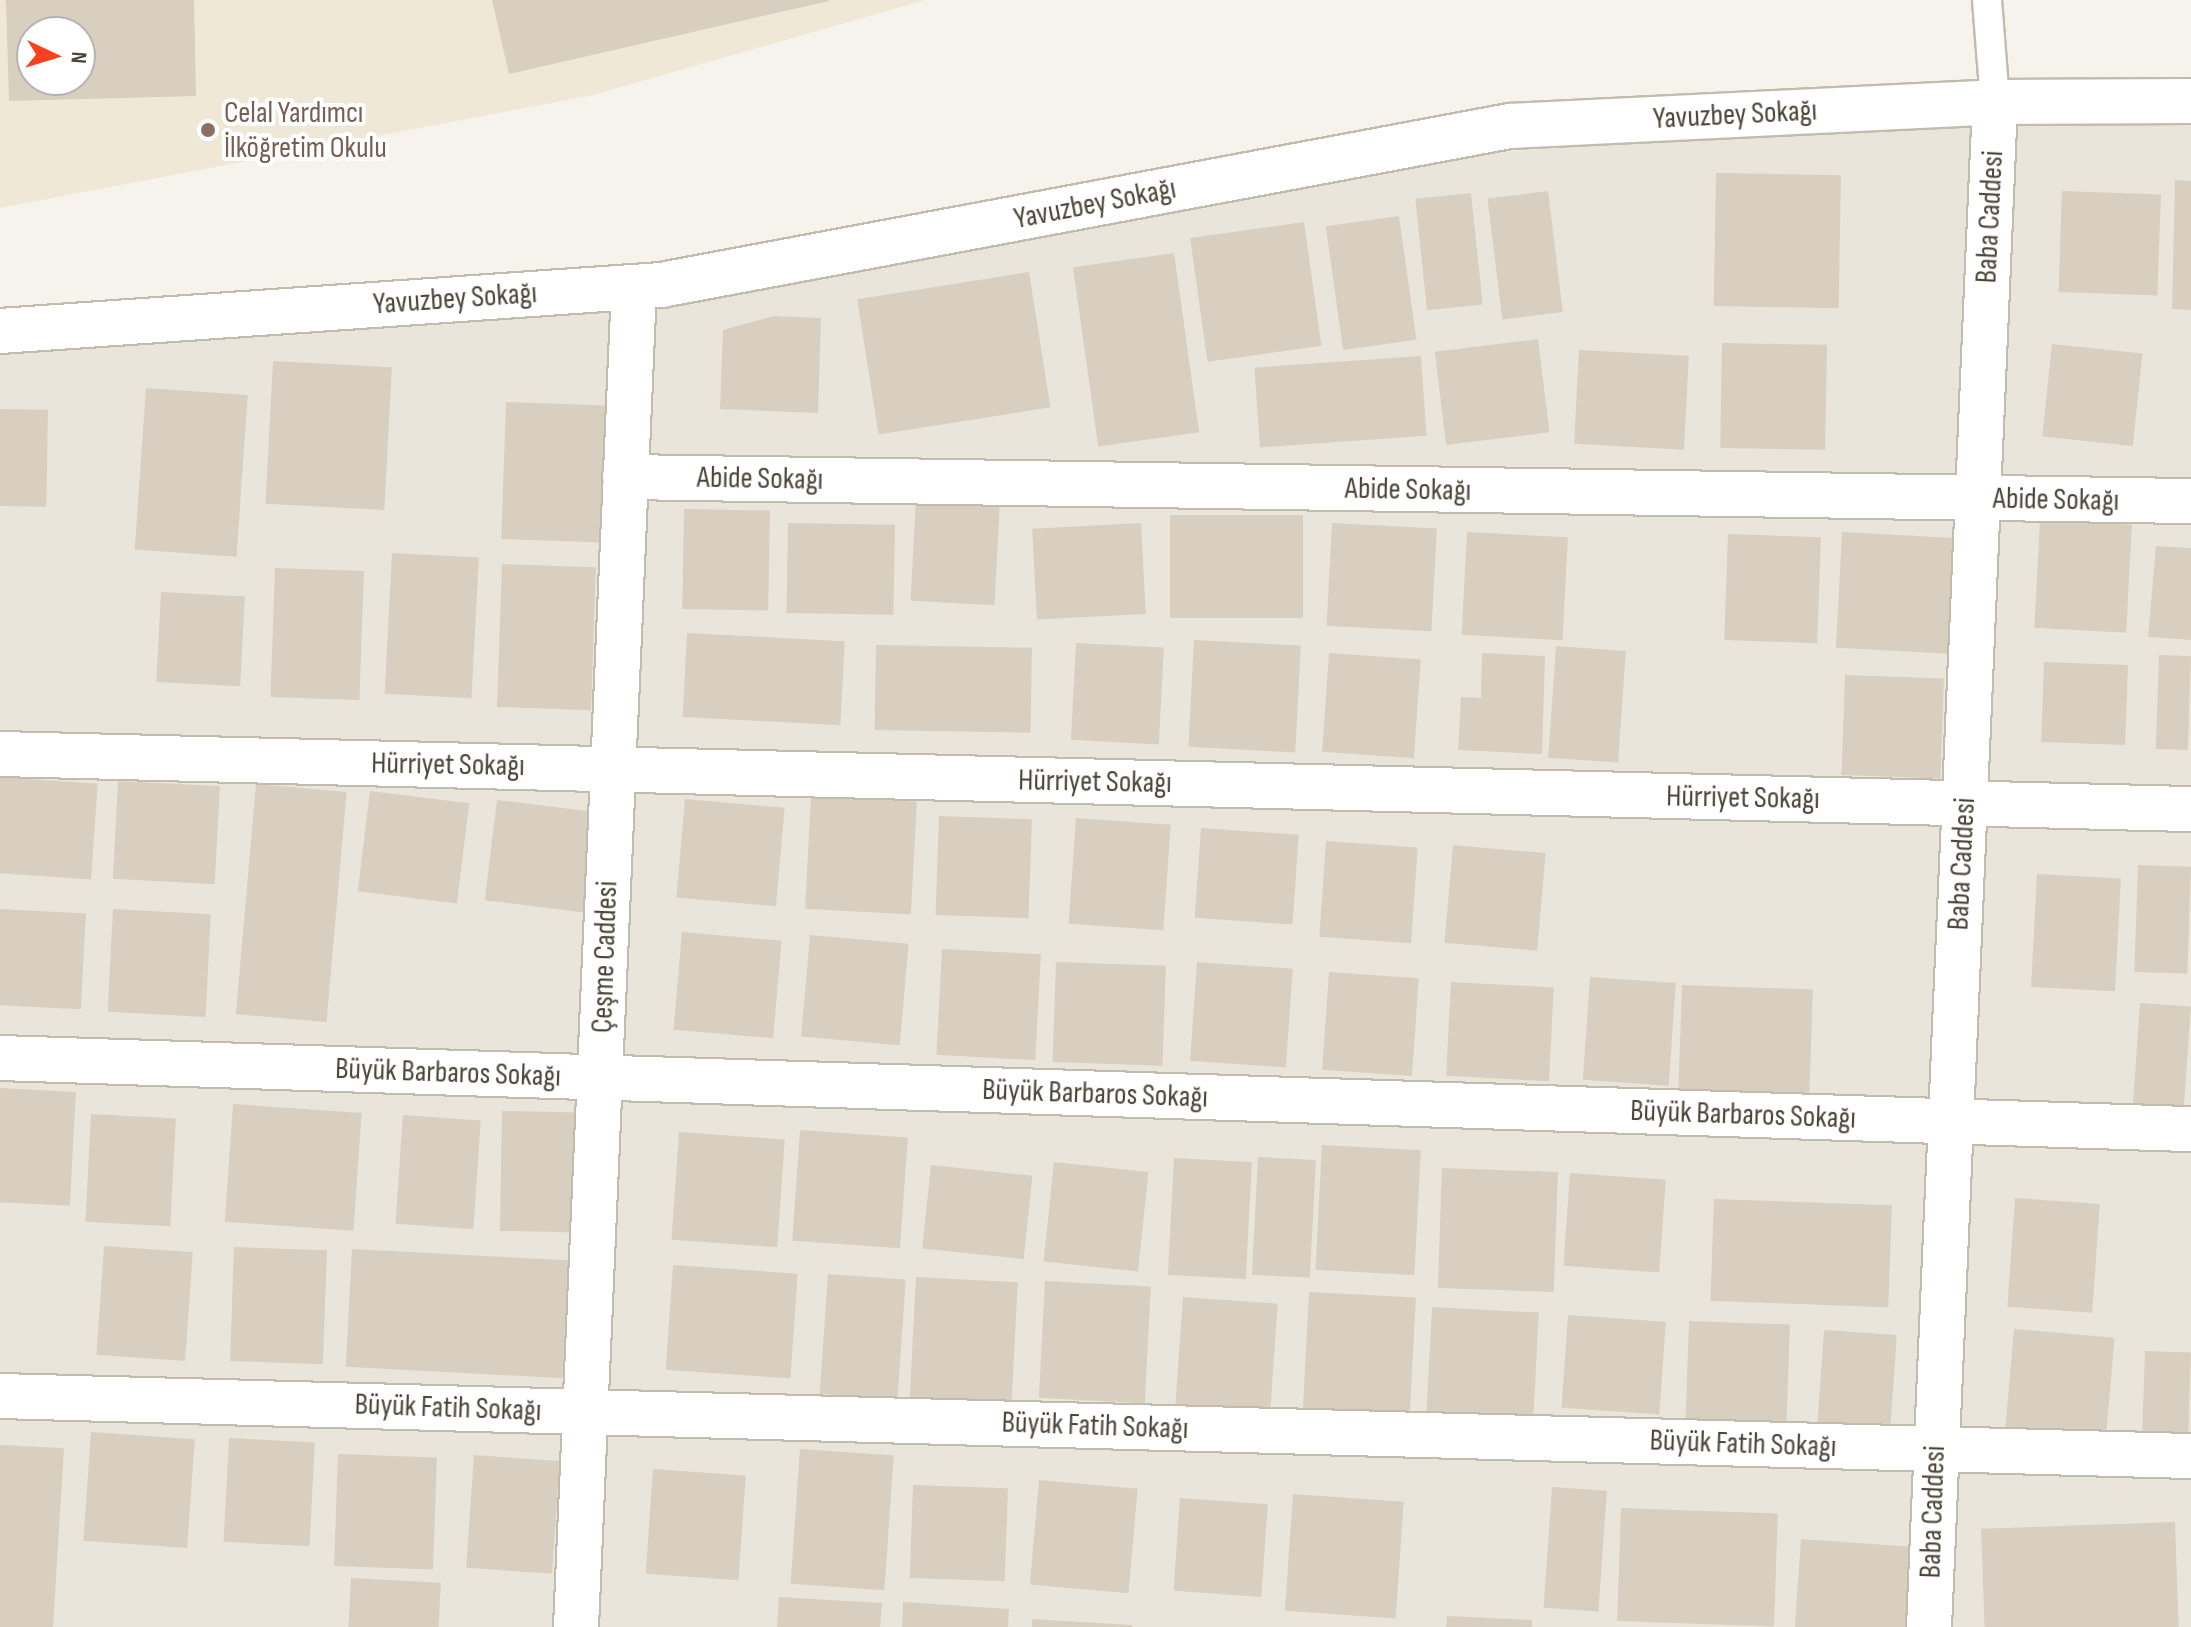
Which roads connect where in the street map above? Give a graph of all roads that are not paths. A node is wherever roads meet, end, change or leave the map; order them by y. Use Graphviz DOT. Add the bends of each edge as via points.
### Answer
graph roads {
  1 [pos="1987,0"];
  2 [pos="2191,101"];
  3 [pos="1995,102"];
  4 [pos="634,287"];
  5 [pos="0,331"];
  6 [pos="625,477"];
  7 [pos="1978,499"];
  8 [pos="2191,501"];
  9 [pos="0,754"];
  10 [pos="613,770"];
  11 [pos="1965,804"];
  12 [pos="2191,809"];
  13 [pos="0,1058"];
  14 [pos="600,1078"];
  15 [pos="1951,1121"];
  16 [pos="2191,1129"];
  17 [pos="0,1396"];
  18 [pos="585,1412"];
  19 [pos="1936,1449"];
  20 [pos="2191,1456"];
  21 [pos="576,1627"];
  22 [pos="1929,1627"];
  1 -- 3 [label="lane"];
  2 -- 3 [label="street, Yavuzbey Sokağı"];
  3 -- 4 [label="street, Yavuzbey Sokağı" via="1510,126"];
  3 -- 7 [label="street, Baba Caddesi"];
  4 -- 5 [label="street, Yavuzbey Sokağı"];
  4 -- 6 [label="street, Çeşme Caddesi"];
  6 -- 7 [label="street, Abide Sokağı"];
  6 -- 10 [label="street, Çeşme Caddesi"];
  7 -- 8 [label="street, Abide Sokağı"];
  7 -- 11 [label="street, Baba Caddesi"];
  9 -- 10 [label="street, Hürriyet Sokağı"];
  10 -- 11 [label="street, Hürriyet Sokağı"];
  10 -- 14 [label="street, Çeşme Caddesi"];
  11 -- 12 [label="street, Hürriyet Sokağı"];
  11 -- 15 [label="street, Baba Caddesi"];
  13 -- 14 [label="street, Büyük Barbaros Sokağı"];
  14 -- 15 [label="street, Büyük Barbaros Sokağı"];
  14 -- 18 [label="street, Çeşme Caddesi"];
  15 -- 16 [label="street, Büyük Barbaros Sokağı"];
  15 -- 19 [label="street, Baba Caddesi"];
  17 -- 18 [label="street, Büyük Fatih Sokağı"];
  18 -- 19 [label="street, Büyük Fatih Sokağı"];
  18 -- 21 [label="street, Çeşme Caddesi"];
  19 -- 20 [label="street, Büyük Fatih Sokağı"];
  19 -- 22 [label="street, Baba Caddesi"];
}
